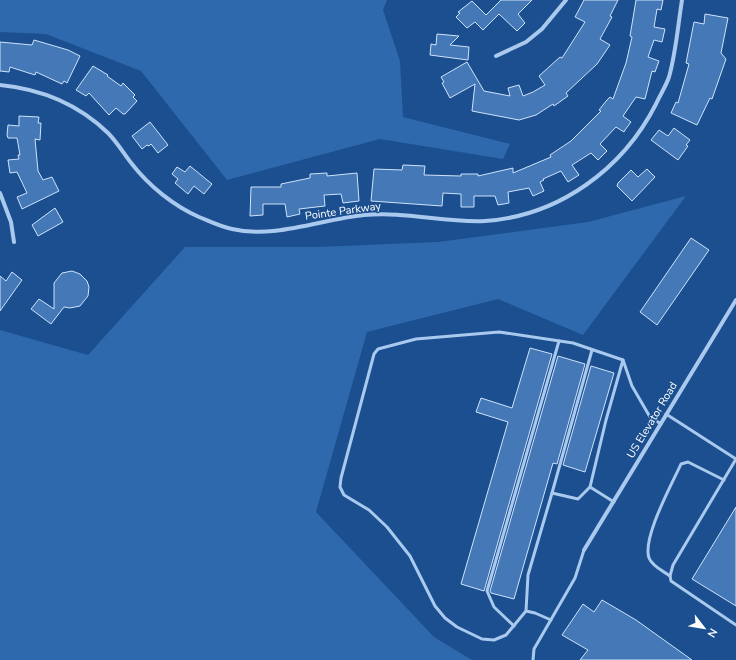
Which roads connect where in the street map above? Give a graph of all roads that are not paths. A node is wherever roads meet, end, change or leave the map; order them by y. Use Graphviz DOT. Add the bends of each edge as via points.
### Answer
graph roads {
  1 [pos="566,0"];
  2 [pos="682,0"];
  3 [pos="496,56"];
  4 [pos="0,85"];
  5 [pos="0,193"];
  6 [pos="14,242"];
  7 [pos="736,300"];
  8 [pos="558,341"];
  9 [pos="592,350"];
  10 [pos="623,360"];
  11 [pos="666,414"];
  12 [pos="661,424"];
  13 [pos="724,480"];
  14 [pos="590,486"];
  15 [pos="552,492"];
  16 [pos="614,502"];
  17 [pos="584,550"];
  18 [pos="670,576"];
  19 [pos="526,611"];
  20 [pos="551,620"];
  21 [pos="736,625"];
  22 [pos="514,626"];
  23 [pos="533,660"];
  1 -- 3 [label="street" via="542,29 526,42"];
  2 -- 4 [label="street, Pointe Parkway" via="668,79 650,115 629,146 598,177 573,193 529,212 498,220 469,221 390,214 363,215 270,231 232,230 196,216 164,195 132,165 109,134 81,111 60,99 19,87"];
  5 -- 6 [label="street" via="11,222"];
  7 -- 11 [label="street, US Elevator Road"];
  8 -- 9 [label="lane"];
  8 -- 22 [label="lane" via="487,591 494,607"];
  8 -- 22 [label="lane" via="499,332 416,339 378,349 374,354 341,478 340,487 344,495 369,510 387,527 410,556 435,606 445,618 482,639 494,640 506,635"];
  9 -- 10 [label="lane"];
  9 -- 15 [label="lane"];
  10 -- 12 [label="lane" via="632,386 650,417"];
  10 -- 14 [label="lane"];
  11 -- 12 [label="street, US Elevator Road"];
  11 -- 13 [label="lane" via="736,459"];
  12 -- 16 [label="street, US Elevator Road"];
  13 -- 18 [label="lane" via="673,565"];
  13 -- 18 [label="lane" via="688,462 681,464 648,537 649,557 654,566"];
  14 -- 15 [label="lane" via="578,498"];
  14 -- 16 [label="lane"];
  15 -- 19 [label="lane" via="528,575"];
  16 -- 17 [label="street, US Elevator Road"];
  17 -- 20 [label="lane" via="575,578"];
  18 -- 21 [label="lane" via="671,581"];
  19 -- 20 [label="lane"];
  19 -- 22 [label="lane"];
  20 -- 23 [label="lane" via="534,649"];
}
